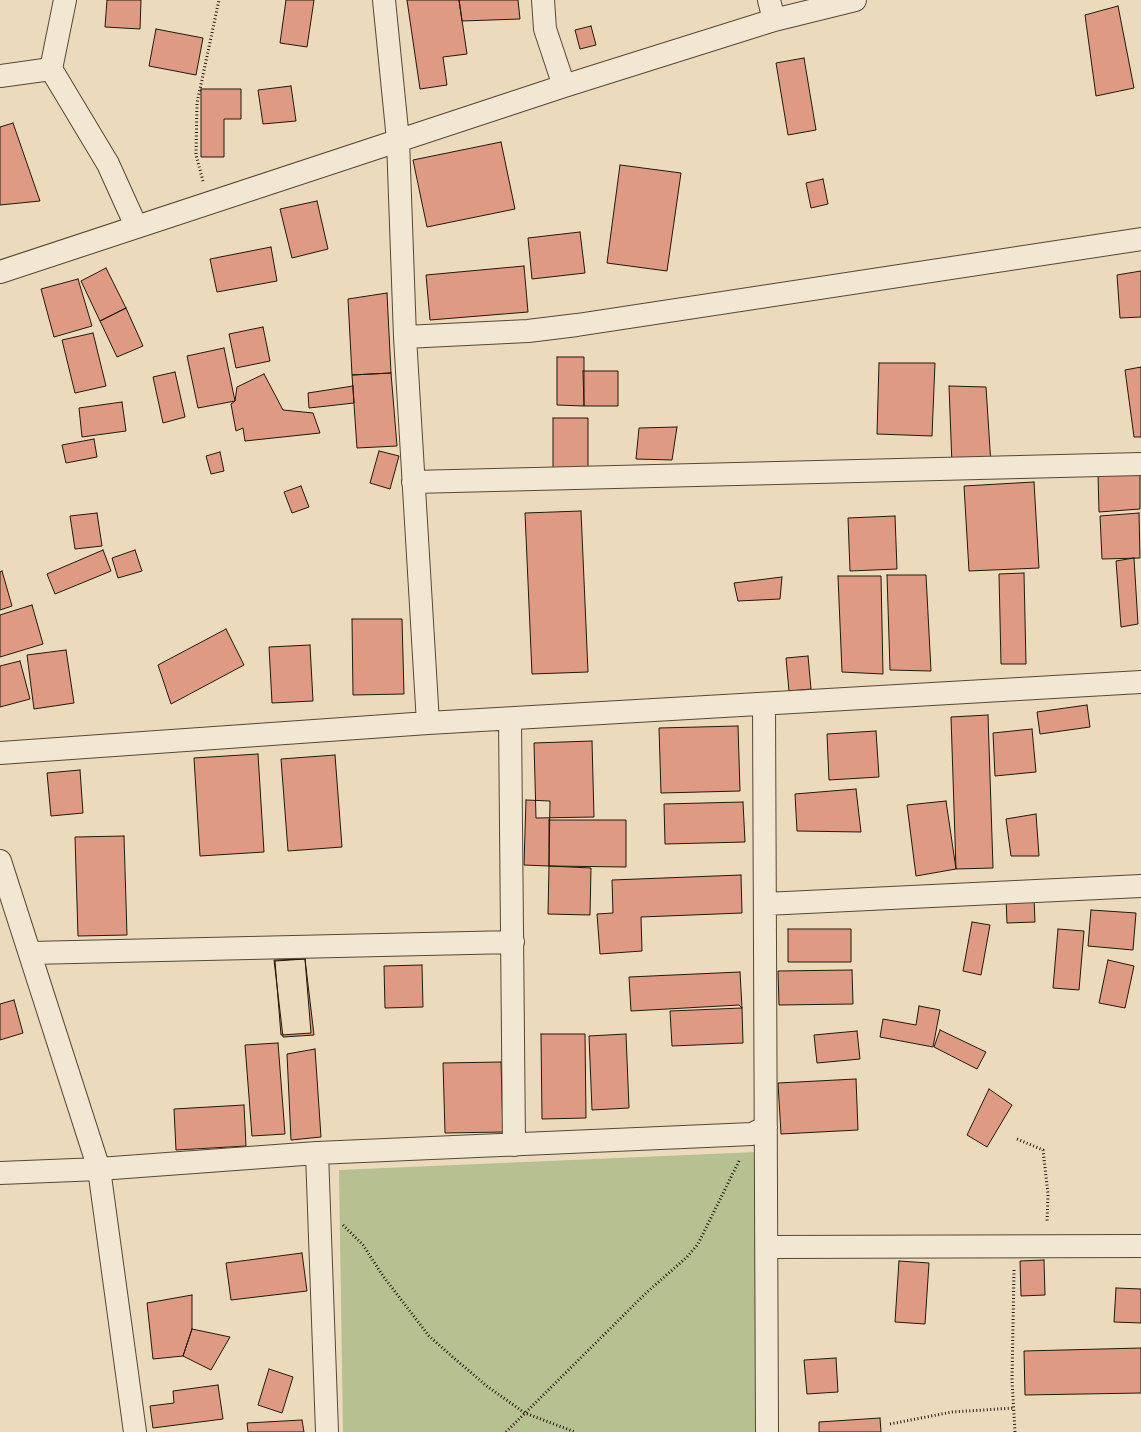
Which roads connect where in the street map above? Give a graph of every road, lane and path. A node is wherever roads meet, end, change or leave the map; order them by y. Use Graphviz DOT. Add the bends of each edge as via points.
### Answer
graph roads {
  1 [pos="65,0"];
  2 [pos="219,0"];
  3 [pos="384,0"];
  4 [pos="543,0"];
  5 [pos="855,0"];
  6 [pos="772,10"];
  7 [pos="51,69"];
  8 [pos="0,76"];
  9 [pos="564,86"];
  10 [pos="398,140"];
  11 [pos="209,202"];
  12 [pos="136,226"];
  13 [pos="1141,239"];
  14 [pos="0,272"];
  15 [pos="405,337"];
  16 [pos="1141,464"];
  17 [pos="413,482"];
  18 [pos="1141,682"];
  19 [pos="764,704"];
  20 [pos="510,719"];
  21 [pos="428,723"];
  22 [pos="0,753"];
  23 [pos="0,861"];
  24 [pos="1141,886"];
  25 [pos="765,904"];
  26 [pos="513,942"];
  27 [pos="30,953"];
  28 [pos="759,1130"];
  29 [pos="1017,1139"];
  30 [pos="514,1145"];
  31 [pos="317,1153"];
  32 [pos="100,1169"];
  33 [pos="0,1173"];
  34 [pos="319,1200"];
  35 [pos="1014,1246"];
  36 [pos="1047,1246"];
  37 [pos="1141,1246"];
  38 [pos="767,1247"];
  39 [pos="1014,1408"];
  40 [pos="524,1413"];
  41 [pos="890,1424"];
  42 [pos="135,1432"];
  43 [pos="327,1432"];
  44 [pos="506,1432"];
  45 [pos="575,1432"];
  46 [pos="768,1432"];
  47 [pos="1015,1432"];
  1 -- 7 [label="street"];
  2 -- 11 [label="path" via="197,103 196,155"];
  3 -- 10 [label="street"];
  4 -- 9 [label="street" via="545,29"];
  5 -- 6 [label="street"];
  6 -- 9 [label="street"];
  7 -- 8 [label="street"];
  7 -- 12 [label="street" via="108,164"];
  9 -- 10 [label="street"];
  10 -- 11 [label="street"];
  10 -- 15 [label="street"];
  11 -- 12 [label="street"];
  12 -- 14 [label="street"];
  13 -- 15 [label="street" via="577,325 528,331"];
  15 -- 17 [label="street"];
  16 -- 17 [label="street"];
  17 -- 21 [label="street"];
  18 -- 19 [label="street"];
  19 -- 20 [label="street"];
  19 -- 25 [label="street"];
  20 -- 21 [label="street"];
  20 -- 26 [label="street"];
  21 -- 22 [label="street"];
  23 -- 27 [label="street"];
  24 -- 25 [label="street"];
  25 -- 28 [label="street"];
  26 -- 27 [label="street"];
  26 -- 30 [label="street"];
  27 -- 32 [label="street"];
  28 -- 30 [label="street"];
  28 -- 38 [label="street"];
  28 -- 40 [label="path" via="698,1244"];
  29 -- 36 [label="path" via="1043,1150 1048,1194"];
  30 -- 31 [label="street"];
  31 -- 32 [label="street"];
  31 -- 34 [label="street"];
  32 -- 33 [label="street"];
  32 -- 42 [label="street"];
  34 -- 40 [label="path" via="363,1245 430,1336 488,1388"];
  34 -- 43 [label="street"];
  35 -- 36 [label="street"];
  35 -- 38 [label="street"];
  35 -- 39 [label="path"];
  36 -- 37 [label="street"];
  38 -- 46 [label="street"];
  39 -- 41 [label="path" via="952,1412"];
  39 -- 47 [label="path"];
  40 -- 44 [label="path"];
  40 -- 45 [label="path"];
}
